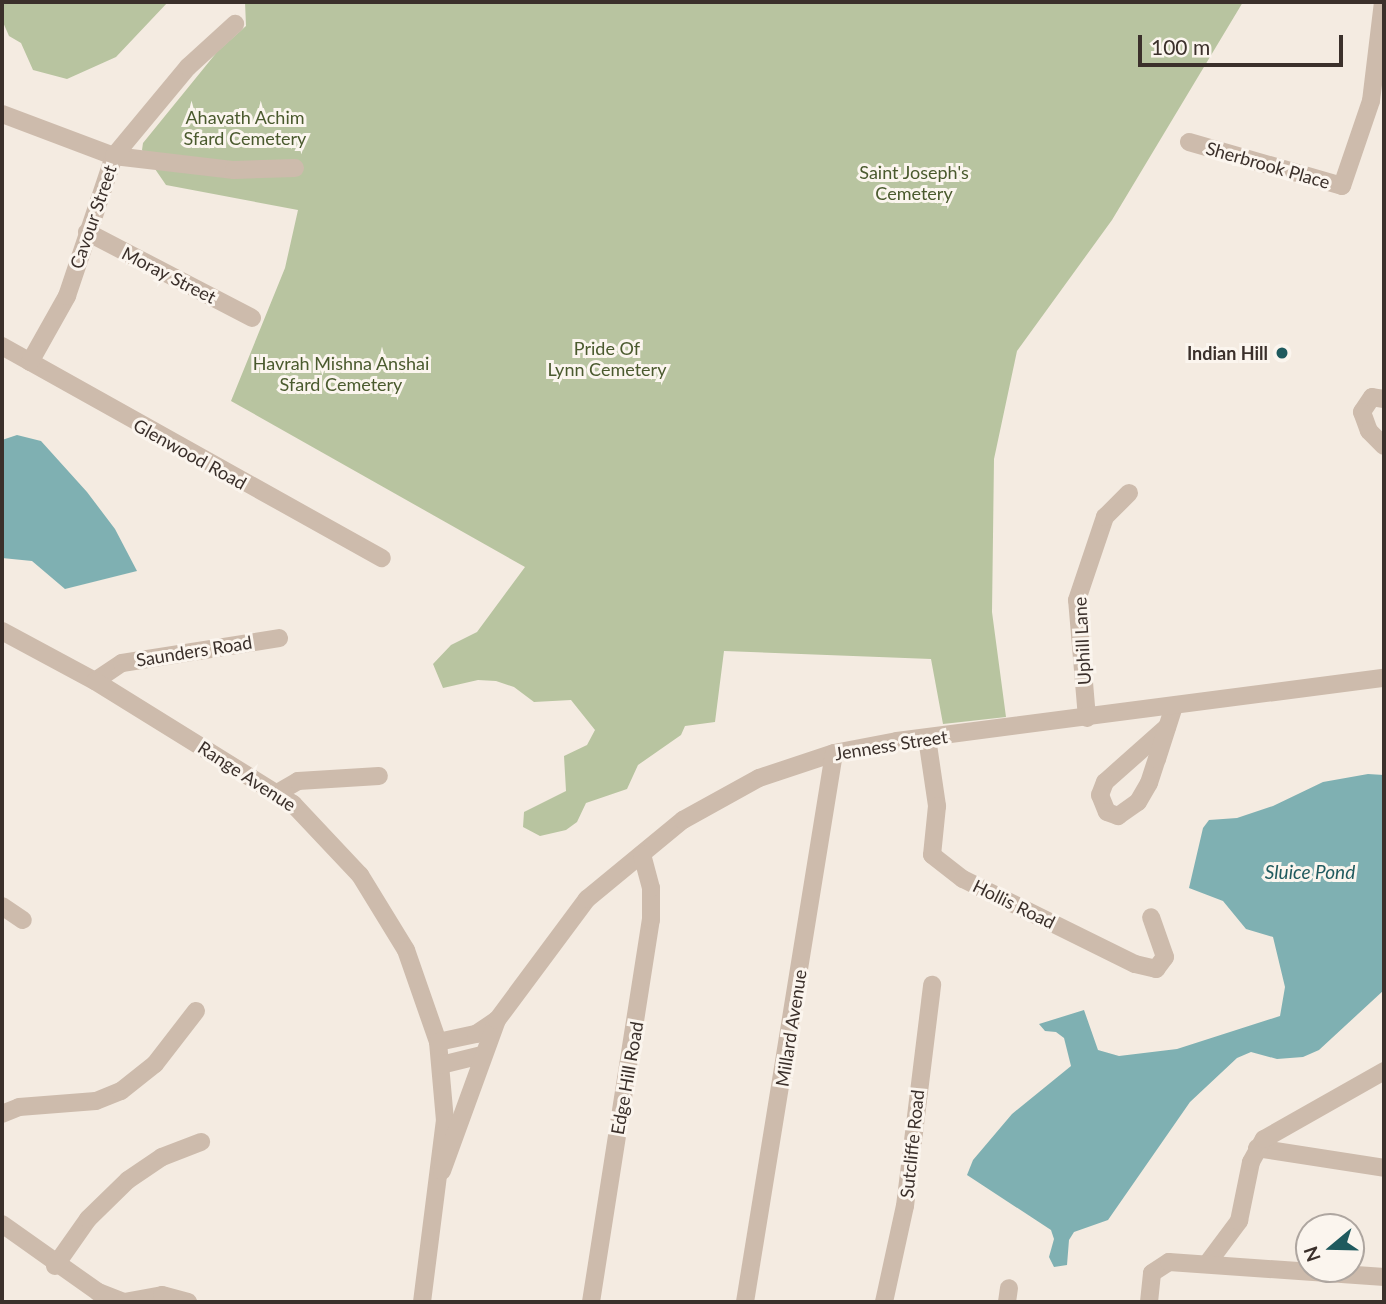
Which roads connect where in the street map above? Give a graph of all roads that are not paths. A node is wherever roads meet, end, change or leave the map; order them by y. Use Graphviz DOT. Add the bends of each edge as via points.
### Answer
graph roads {
  1 [pos="1383,2"];
  2 [pos="235,24"];
  3 [pos="1383,28"];
  4 [pos="1378,106"];
  5 [pos="2,114"];
  6 [pos="1189,142"];
  7 [pos="114,156"];
  8 [pos="295,168"];
  9 [pos="87,232"];
  10 [pos="251,318"];
  11 [pos="2,346"];
  12 [pos="30,362"];
  13 [pos="1384,399"];
  14 [pos="1384,446"];
  15 [pos="1129,494"];
  16 [pos="382,558"];
  17 [pos="2,631"];
  18 [pos="279,638"];
  19 [pos="1384,678"];
  20 [pos="95,681"];
  21 [pos="1174,706"];
  22 [pos="1087,719"];
  23 [pos="1167,727"];
  24 [pos="927,738"];
  25 [pos="834,753"];
  26 [pos="379,776"];
  27 [pos="279,792"];
  28 [pos="642,854"];
  29 [pos="2,906"];
  30 [pos="1152,917"];
  31 [pos="23,920"];
  32 [pos="932,985"];
  33 [pos="196,1011"];
  34 [pos="497,1020"];
  35 [pos="438,1042"];
  36 [pos="482,1055"];
  37 [pos="441,1065"];
  38 [pos="1384,1071"];
  39 [pos="2,1114"];
  40 [pos="201,1142"];
  41 [pos="1257,1148"];
  42 [pos="1384,1168"];
  43 [pos="442,1171"];
  44 [pos="2,1224"];
  45 [pos="1207,1264"];
  46 [pos="55,1266"];
  47 [pos="1384,1277"];
  48 [pos="124,1302"];
  49 [pos="188,1302"];
  50 [pos="422,1302"];
  51 [pos="591,1302"];
  52 [pos="745,1302"];
  53 [pos="884,1302"];
  54 [pos="1149,1302"];
  1 -- 3 [label="street"];
  2 -- 7 [label="street, Cavour Street" via="188,67"];
  3 -- 4 [label="street"];
  4 -- 6 [label="street, Sherbrook Place" via="1342,186"];
  5 -- 7 [label="street"];
  7 -- 8 [label="street" via="234,170"];
  7 -- 9 [label="street, Cavour Street"];
  9 -- 10 [label="street, Moray Street"];
  9 -- 12 [label="street, Cavour Street" via="67,296"];
  11 -- 12 [label="street, Glenwood Road"];
  12 -- 16 [label="street, Glenwood Road"];
  13 -- 14 [label="street" via="1372,397 1362,412 1370,431"];
  15 -- 22 [label="street, Uphill Lane" via="1105,517 1077,600"];
  17 -- 20 [label="street"];
  18 -- 20 [label="street, Saunders Road" via="122,663"];
  19 -- 21 [label="street, Jenness Street"];
  20 -- 27 [label="street, Range Avenue"];
  21 -- 22 [label="street, Jenness Street"];
  21 -- 23 [label="street"];
  22 -- 24 [label="street, Jenness Street"];
  23 -- 23 [label="street" via="1105,782 1100,794 1107,812 1118,816 1138,802"];
  24 -- 25 [label="street, Jenness Street"];
  24 -- 30 [label="street, Hollis Road" via="937,806 932,855 963,879 1135,964 1156,969 1165,957"];
  25 -- 28 [label="street, Jenness Street" via="759,778 683,820"];
  25 -- 52 [label="street, Millard Avenue"];
  26 -- 27 [label="street" via="298,781"];
  27 -- 35 [label="street, Range Avenue" via="330,839 387,914 421,983"];
  28 -- 34 [label="street, Jenness Street" via="587,899"];
  28 -- 51 [label="street, Edge Hill Road" via="651,888 651,920"];
  29 -- 31 [label="street"];
  32 -- 53 [label="street, Sutcliffe Road" via="905,1206"];
  33 -- 39 [label="street" via="155,1064 121,1091 96,1101 19,1107"];
  34 -- 35 [label="street, Jenness Street" via="475,1034"];
  34 -- 36 [label="street, Jenness Street"];
  35 -- 37 [label="street, Range Avenue"];
  36 -- 37 [label="street"];
  36 -- 43 [label="street, Jenness Street"];
  37 -- 43 [label="street, Range Avenue"];
  38 -- 41 [label="street" via="1291,1121"];
  40 -- 46 [label="street" via="162,1157 128,1180 88,1219"];
  41 -- 42 [label="street"];
  41 -- 45 [label="street" via="1239,1222"];
  43 -- 50 [label="street, Range Avenue"];
  44 -- 46 [label="street"];
  45 -- 47 [label="street"];
  45 -- 54 [label="street" via="1169,1262 1156,1267"];
  46 -- 48 [label="street"];
  48 -- 49 [label="street" via="162,1295"];
}
